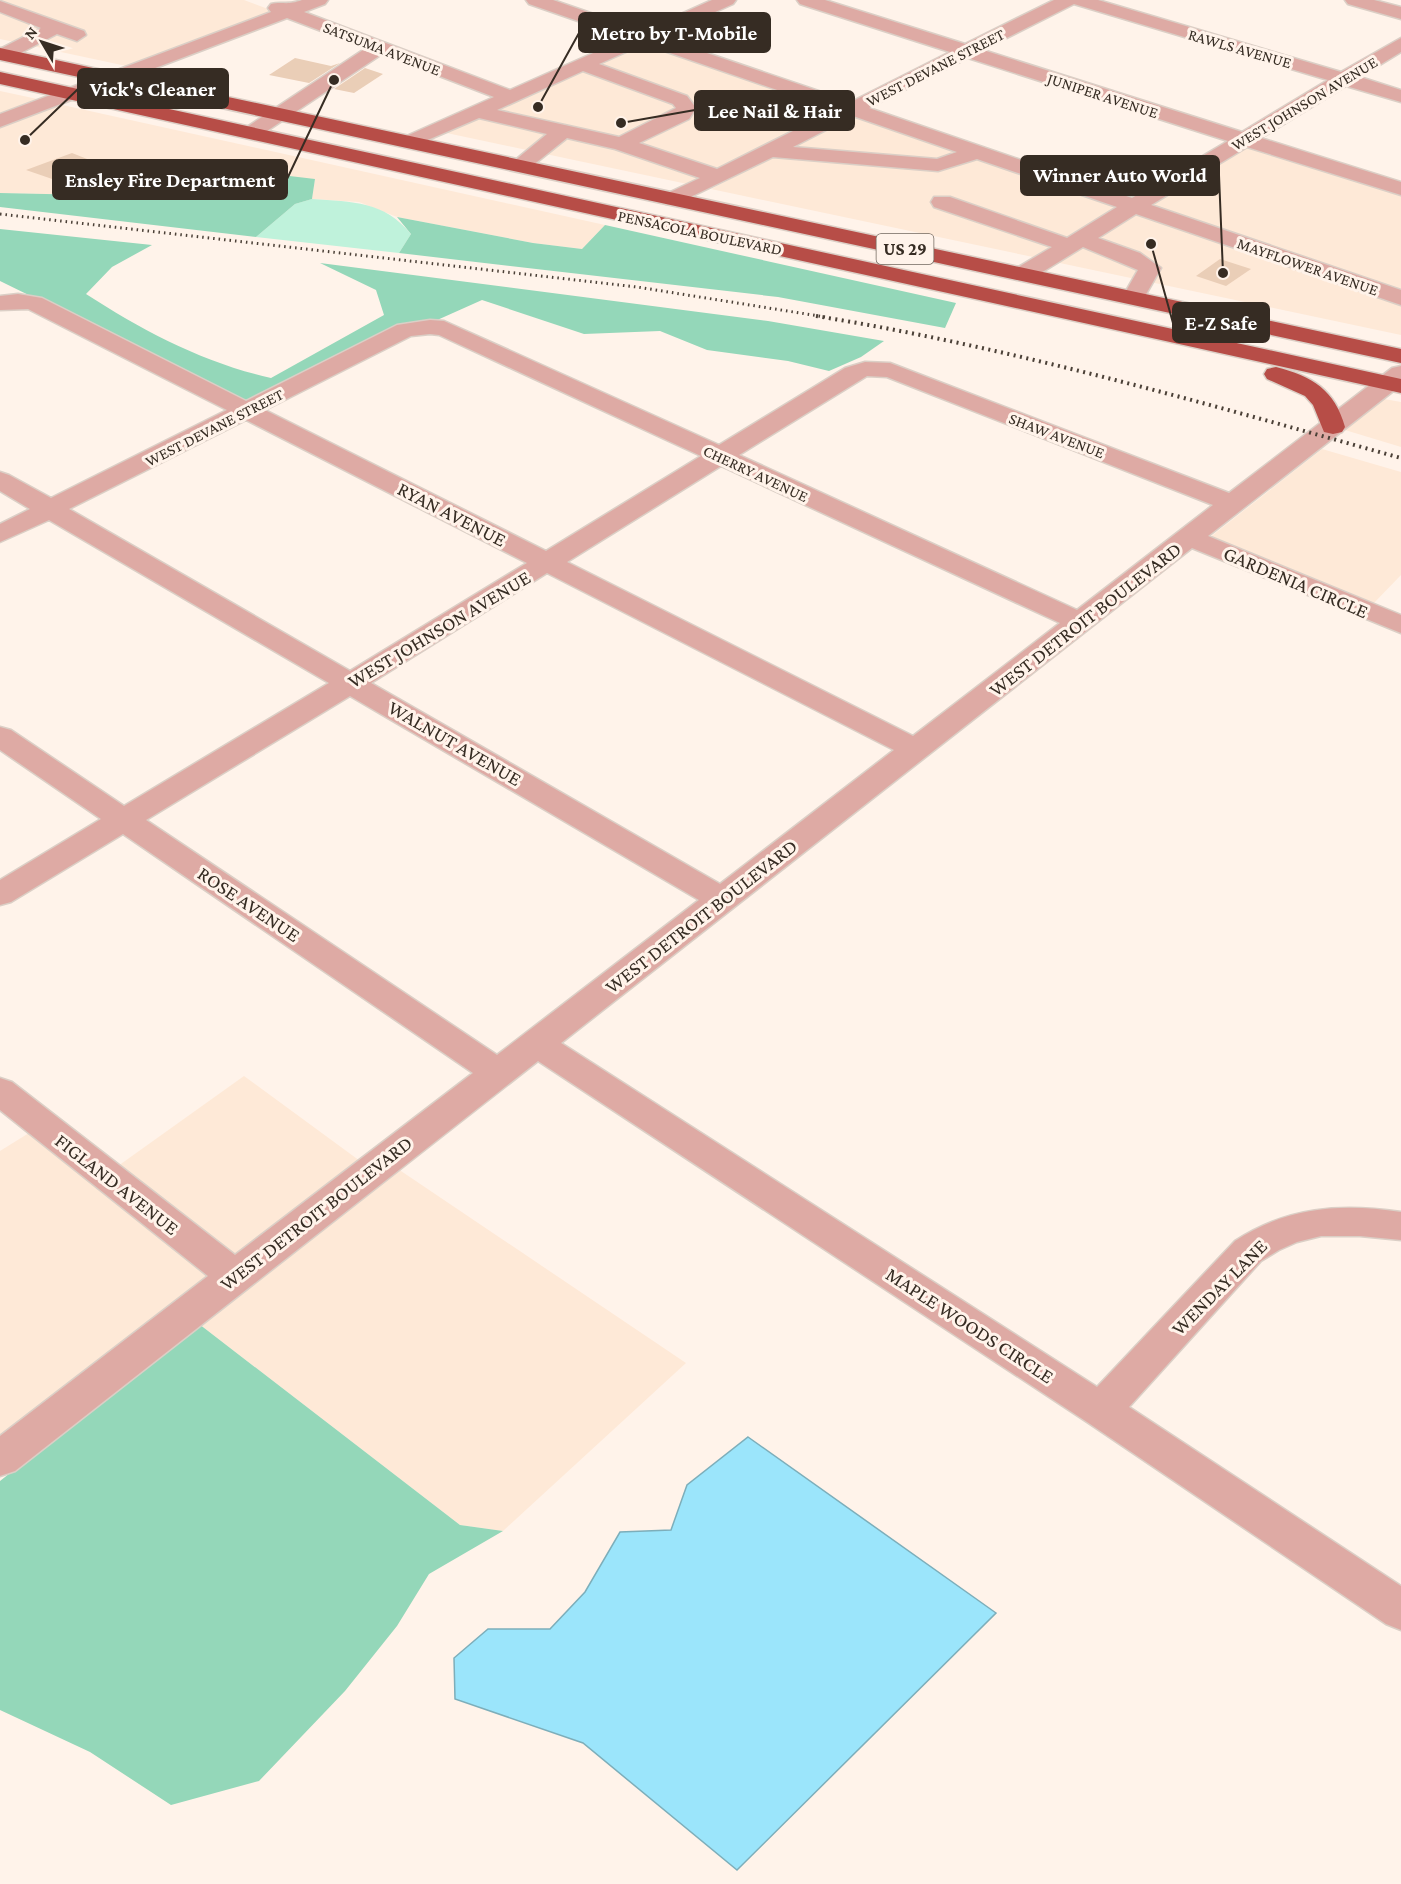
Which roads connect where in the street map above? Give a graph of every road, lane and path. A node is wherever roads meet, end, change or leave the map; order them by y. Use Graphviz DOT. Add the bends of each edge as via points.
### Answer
graph roads {
  1 [pos="256,0"];
  2 [pos="319,0"];
  3 [pos="535,0"];
  4 [pos="727,0"];
  5 [pos="806,0"];
  6 [pos="1068,0"];
  7 [pos="1079,0"];
  8 [pos="1354,0"];
  9 [pos="0,6"];
  10 [pos="288,12"];
  11 [pos="1401,13"];
  12 [pos="56,27"];
  13 [pos="77,35"];
  14 [pos="642,37"];
  15 [pos="1401,44"];
  16 [pos="380,47"];
  17 [pos="966,51"];
  18 [pos="1,59"];
  19 [pos="581,64"];
  20 [pos="0,78"];
  21 [pos="114,78"];
  22 [pos="1344,79"];
  23 [pos="72,94"];
  24 [pos="509,96"];
  25 [pos="1401,96"];
  26 [pos="852,109"];
  27 [pos="474,111"];
  28 [pos="274,118"];
  29 [pos="0,121"];
  30 [pos="563,131"];
  31 [pos="252,134"];
  32 [pos="1244,139"];
  33 [pos="409,142"];
  34 [pos="621,144"];
  35 [pos="771,151"];
  36 [pos="976,152"];
  37 [pos="520,166"];
  38 [pos="424,172"];
  39 [pos="719,177"];
  40 [pos="1401,189"];
  41 [pos="674,199"];
  42 [pos="942,202"];
  43 [pos="1132,206"];
  44 [pos="1073,242"];
  45 [pos="1023,274"];
  46 [pos="917,280"];
  47 [pos="1133,298"];
  48 [pos="1401,298"];
  49 [pos="9,302"];
  50 [pos="430,327"];
  51 [pos="1401,356"];
  52 [pos="879,368"];
  53 [pos="1398,377"];
  54 [pos="246,410"];
  55 [pos="1333,427"];
  56 [pos="720,456"];
  57 [pos="0,480"];
  58 [pos="1233,504"];
  59 [pos="50,509"];
  60 [pos="0,534"];
  61 [pos="1191,538"];
  62 [pos="548,562"];
  63 [pos="1082,622"];
  64 [pos="1401,625"];
  65 [pos="352,682"];
  66 [pos="0,736"];
  67 [pos="916,749"];
  68 [pos="125,819"];
  69 [pos="0,894"];
  70 [pos="722,899"];
  71 [pos="536,1043"];
  72 [pos="498,1073"];
  73 [pos="0,1091"];
  74 [pos="1401,1226"];
  75 [pos="234,1276"];
  76 [pos="1101,1410"];
  77 [pos="0,1459"];
  78 [pos="1401,1610"];
  1 -- 10 [label="street, SATSUMA AVENUE"];
  2 -- 10 [label="street"];
  3 -- 14 [label="street, MAYFLOWER AVENUE"];
  4 -- 14 [label="street"];
  5 -- 17 [label="street, JUNIPER AVENUE"];
  6 -- 17 [label="street, WEST DEVANE STREET"];
  7 -- 22 [label="street, RAWLS AVENUE"];
  8 -- 11 [label="street"];
  9 -- 12 [label="street"];
  10 -- 16 [label="street, SATSUMA AVENUE"];
  10 -- 21 [label="street"];
  12 -- 13 [label="street"];
  12 -- 18 [label="street"];
  14 -- 19 [label="street"];
  14 -- 26 [label="street, MAYFLOWER AVENUE"];
  15 -- 22 [label="street, WEST JOHNSON AVENUE"];
  16 -- 24 [label="street, SATSUMA AVENUE"];
  16 -- 28 [label="street"];
  17 -- 26 [label="street, WEST DEVANE STREET"];
  17 -- 32 [label="street, JUNIPER AVENUE"];
  18 -- 21 [label="highway" via="57,82"];
  19 -- 24 [label="street"];
  19 -- 34 [label="street" via="680,100 686,108 682,115"];
  20 -- 23 [label="highway, PENSACOLA BOULEVARD / US 29"];
  21 -- 23 [label="street"];
  21 -- 28 [label="highway"];
  22 -- 25 [label="street, RAWLS AVENUE"];
  22 -- 32 [label="street, WEST JOHNSON AVENUE"];
  23 -- 28 [label="highway" via="109,89 130,91"];
  23 -- 29 [label="street"];
  23 -- 31 [label="highway, PENSACOLA BOULEVARD / US 29"];
  24 -- 27 [label="street"];
  26 -- 35 [label="street, WEST DEVANE STREET"];
  26 -- 36 [label="street, MAYFLOWER AVENUE"];
  27 -- 30 [label="street"];
  27 -- 33 [label="street"];
  28 -- 31 [label="street"];
  28 -- 33 [label="highway, PENSACOLA BOULEVARD / US 29" via="296,127"];
  30 -- 34 [label="street"];
  30 -- 37 [label="street"];
  31 -- 38 [label="highway, PENSACOLA BOULEVARD / US 29"];
  32 -- 40 [label="street, JUNIPER AVENUE"];
  32 -- 43 [label="street, WEST JOHNSON AVENUE"];
  33 -- 37 [label="highway, PENSACOLA BOULEVARD / US 29"];
  34 -- 39 [label="street"];
  35 -- 36 [label="street" via="938,165"];
  35 -- 39 [label="street, WEST DEVANE STREET"];
  36 -- 43 [label="street, MAYFLOWER AVENUE"];
  37 -- 41 [label="highway, PENSACOLA BOULEVARD / US 29"];
  38 -- 41 [label="highway" via="494,177 620,205 641,206"];
  38 -- 46 [label="highway, PENSACOLA BOULEVARD / US 29"];
  39 -- 41 [label="street, WEST DEVANE STREET"];
  41 -- 45 [label="highway, PENSACOLA BOULEVARD / US 29"];
  42 -- 44 [label="street"];
  43 -- 44 [label="street, WEST JOHNSON AVENUE"];
  43 -- 48 [label="street, MAYFLOWER AVENUE"];
  44 -- 45 [label="street, WEST JOHNSON AVENUE"];
  44 -- 47 [label="street" via="1132,258 1150,268"];
  45 -- 47 [label="highway, PENSACOLA BOULEVARD / US 29"];
  46 -- 53 [label="highway, PENSACOLA BOULEVARD / US 29"];
  46 -- 55 [label="highway" via="934,297 1305,383 1321,396"];
  47 -- 51 [label="highway, PENSACOLA BOULEVARD / US 29"];
  49 -- 54 [label="street, RYAN AVENUE" via="34,303"];
  50 -- 54 [label="street, WEST DEVANE STREET" via="405,330"];
  50 -- 56 [label="street, CHERRY AVENUE" via="444,328"];
  52 -- 56 [label="street, WEST JOHNSON AVENUE" via="854,373"];
  52 -- 58 [label="street, SHAW AVENUE"];
  53 -- 55 [label="street, WEST DETROIT BOULEVARD"];
  54 -- 59 [label="street, WEST DEVANE STREET"];
  54 -- 62 [label="street, RYAN AVENUE"];
  55 -- 58 [label="street, WEST DETROIT BOULEVARD"];
  56 -- 62 [label="street, WEST JOHNSON AVENUE"];
  56 -- 63 [label="street, CHERRY AVENUE"];
  57 -- 59 [label="street, WALNUT AVENUE"];
  58 -- 61 [label="street, WEST DETROIT BOULEVARD"];
  59 -- 60 [label="street, WEST DEVANE STREET"];
  59 -- 65 [label="street, WALNUT AVENUE"];
  61 -- 63 [label="street, WEST DETROIT BOULEVARD"];
  61 -- 64 [label="street, GARDENIA CIRCLE"];
  62 -- 65 [label="street, WEST JOHNSON AVENUE"];
  62 -- 67 [label="street, RYAN AVENUE"];
  63 -- 67 [label="street, WEST DETROIT BOULEVARD"];
  65 -- 68 [label="street, WEST JOHNSON AVENUE"];
  65 -- 70 [label="street, WALNUT AVENUE"];
  66 -- 68 [label="street, ROSE AVENUE"];
  67 -- 70 [label="street, WEST DETROIT BOULEVARD"];
  68 -- 69 [label="street, WEST JOHNSON AVENUE"];
  68 -- 72 [label="street, ROSE AVENUE"];
  70 -- 71 [label="street, WEST DETROIT BOULEVARD"];
  71 -- 72 [label="street, WEST DETROIT BOULEVARD"];
  71 -- 76 [label="street, MAPLE WOODS CIRCLE"];
  72 -- 75 [label="street, WEST DETROIT BOULEVARD"];
  73 -- 75 [label="street, FIGLAND AVENUE"];
  74 -- 76 [label="street, WENDAY LANE" via="1333,1220 1299,1224 1269,1235 1248,1251"];
  75 -- 77 [label="street, WEST DETROIT BOULEVARD"];
  76 -- 78 [label="street, MAPLE WOODS CIRCLE"];
}
